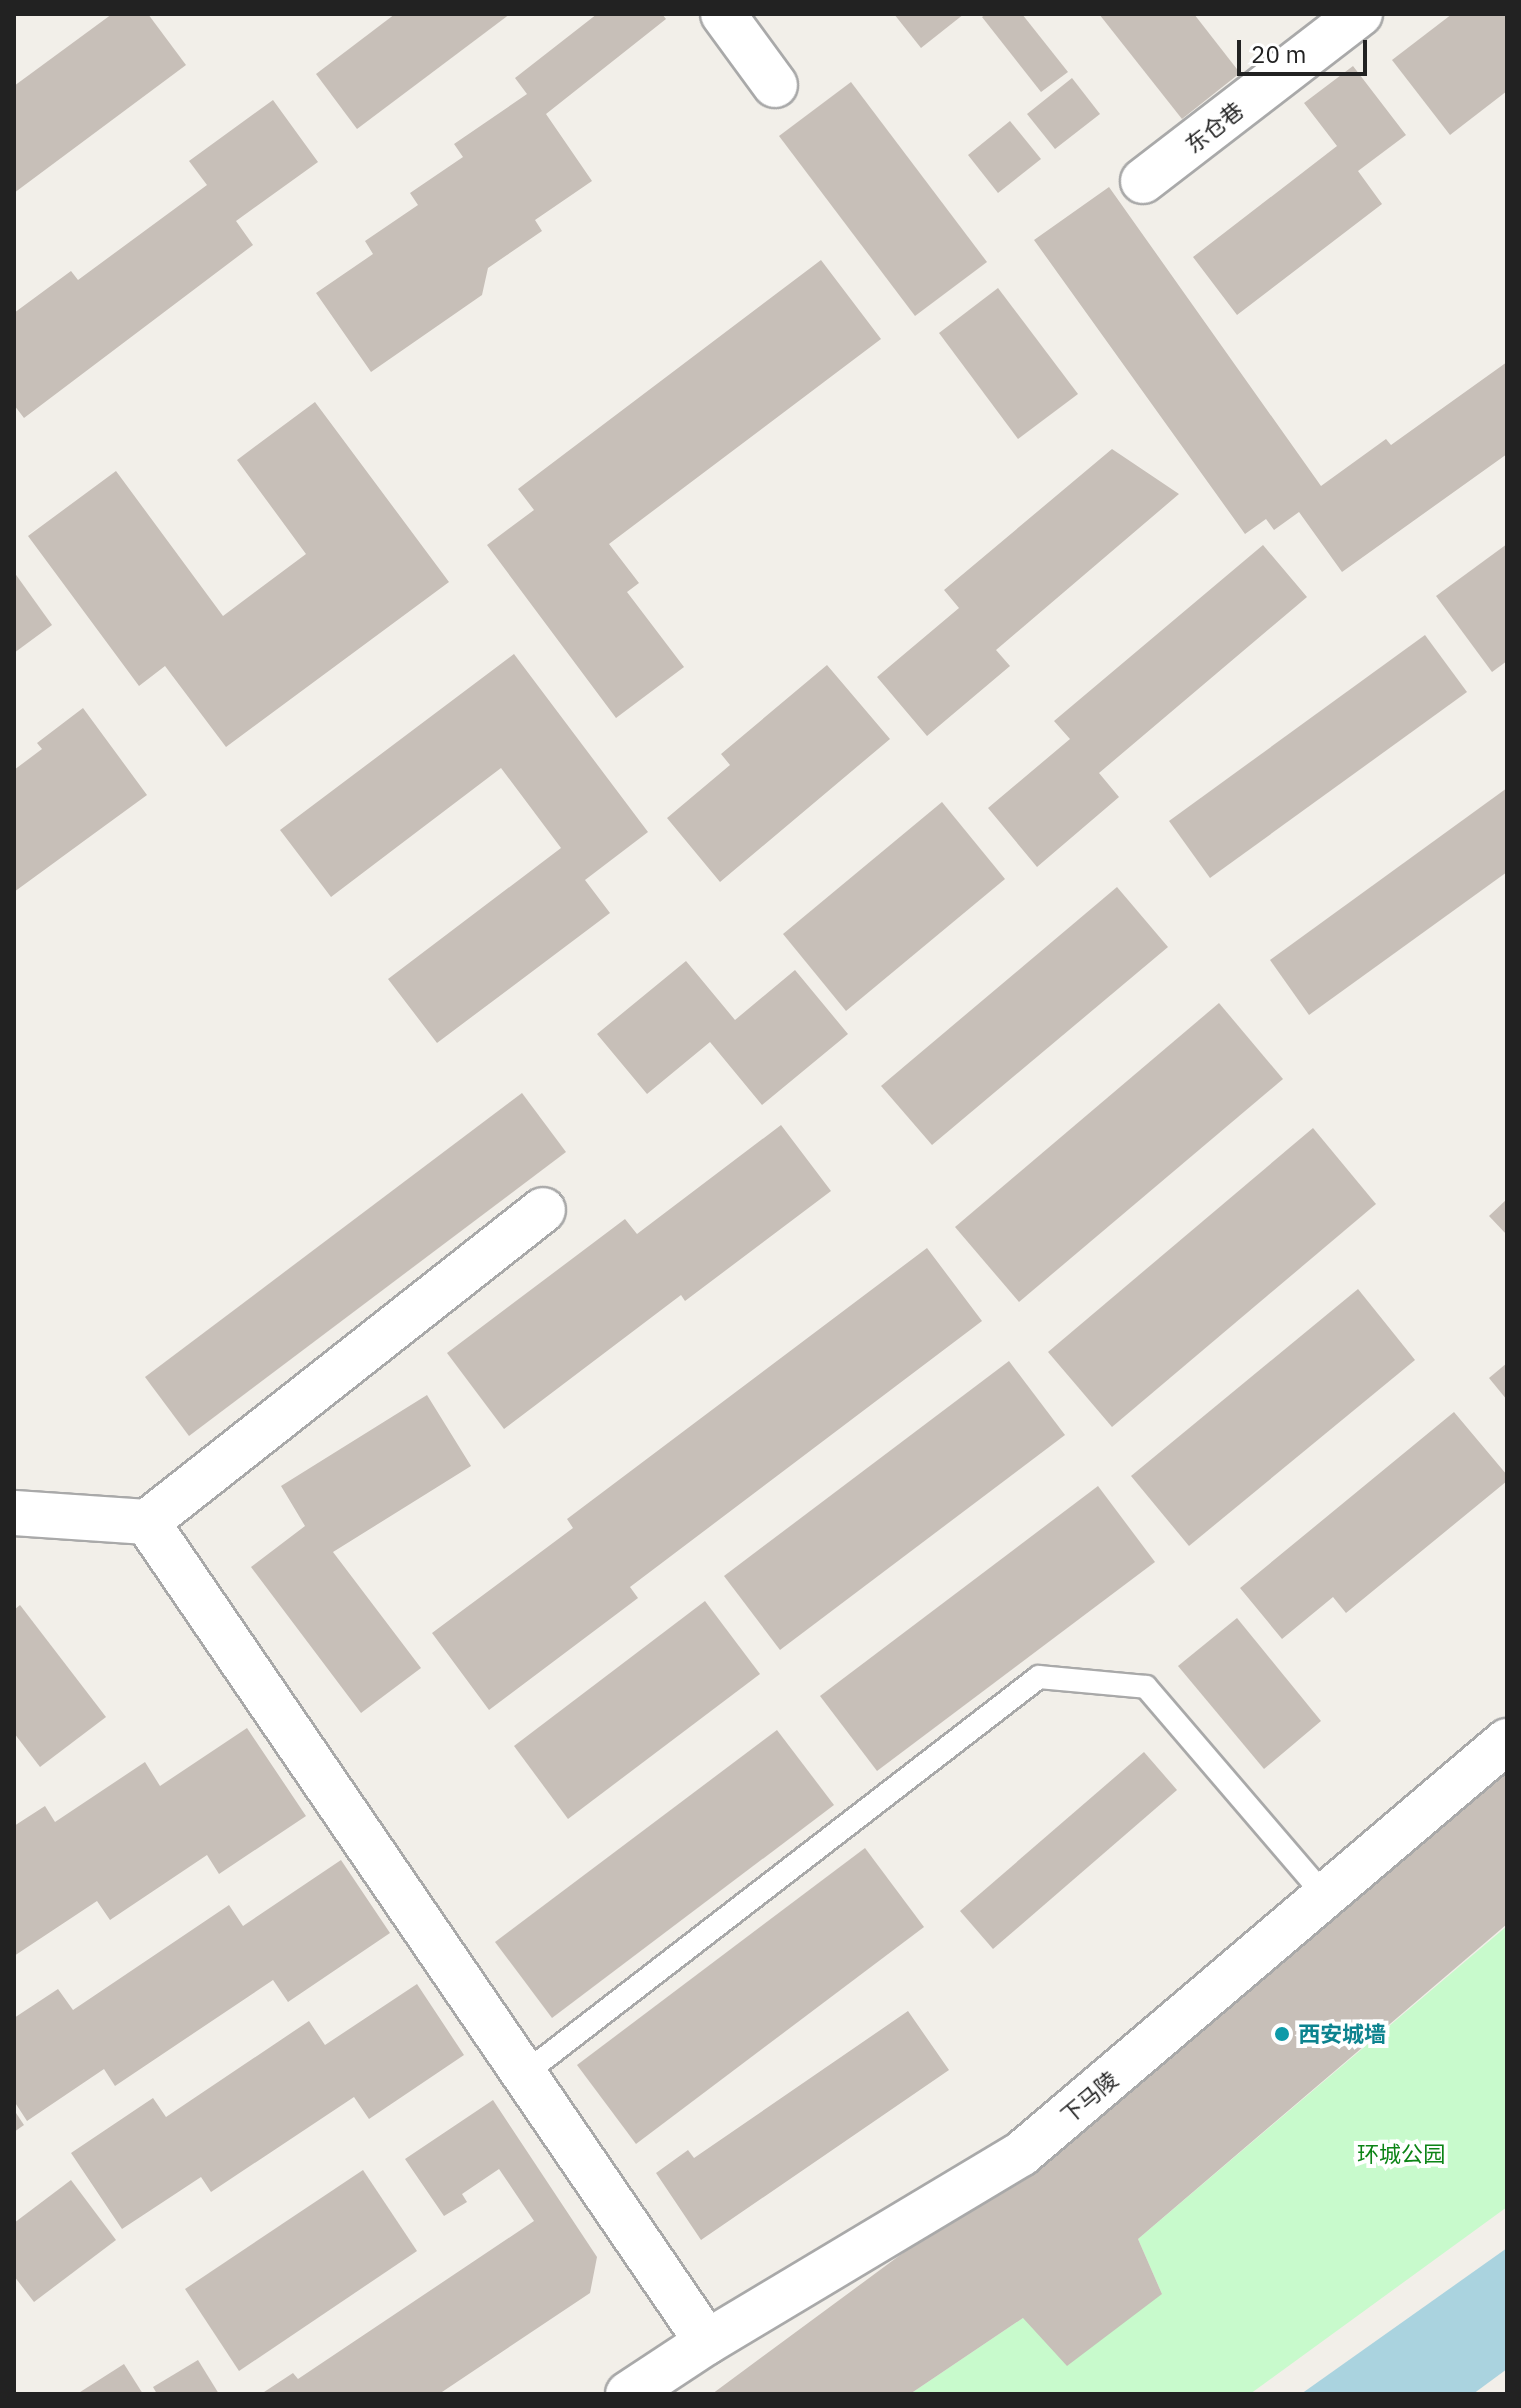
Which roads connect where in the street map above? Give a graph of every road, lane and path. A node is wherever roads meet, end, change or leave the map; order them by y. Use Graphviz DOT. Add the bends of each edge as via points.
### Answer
graph roads {
  1 [pos="723,14"];
  2 [pos="1360,14"];
  3 [pos="775,85"];
  4 [pos="1143,181"];
  5 [pos="543,1210"];
  6 [pos="14,1513"];
  7 [pos="147,1522"];
  8 [pos="1507,1741"];
  9 [pos="1325,1896"];
  10 [pos="524,2074"];
  11 [pos="707,2342"];
  12 [pos="628,2394"];
  1 -- 3 [label="street"];
  2 -- 4 [label="street, 东仓巷"];
  5 -- 7 [label="street"];
  6 -- 7 [label="street"];
  7 -- 10 [label="street"];
  8 -- 9 [label="street, 下马陵"];
  9 -- 10 [label="lane" via="1146,1687 1039,1677"];
  9 -- 11 [label="street, 下马陵" via="1021,2154"];
  10 -- 11 [label="street"];
  11 -- 12 [label="street, 下马陵"];
}
